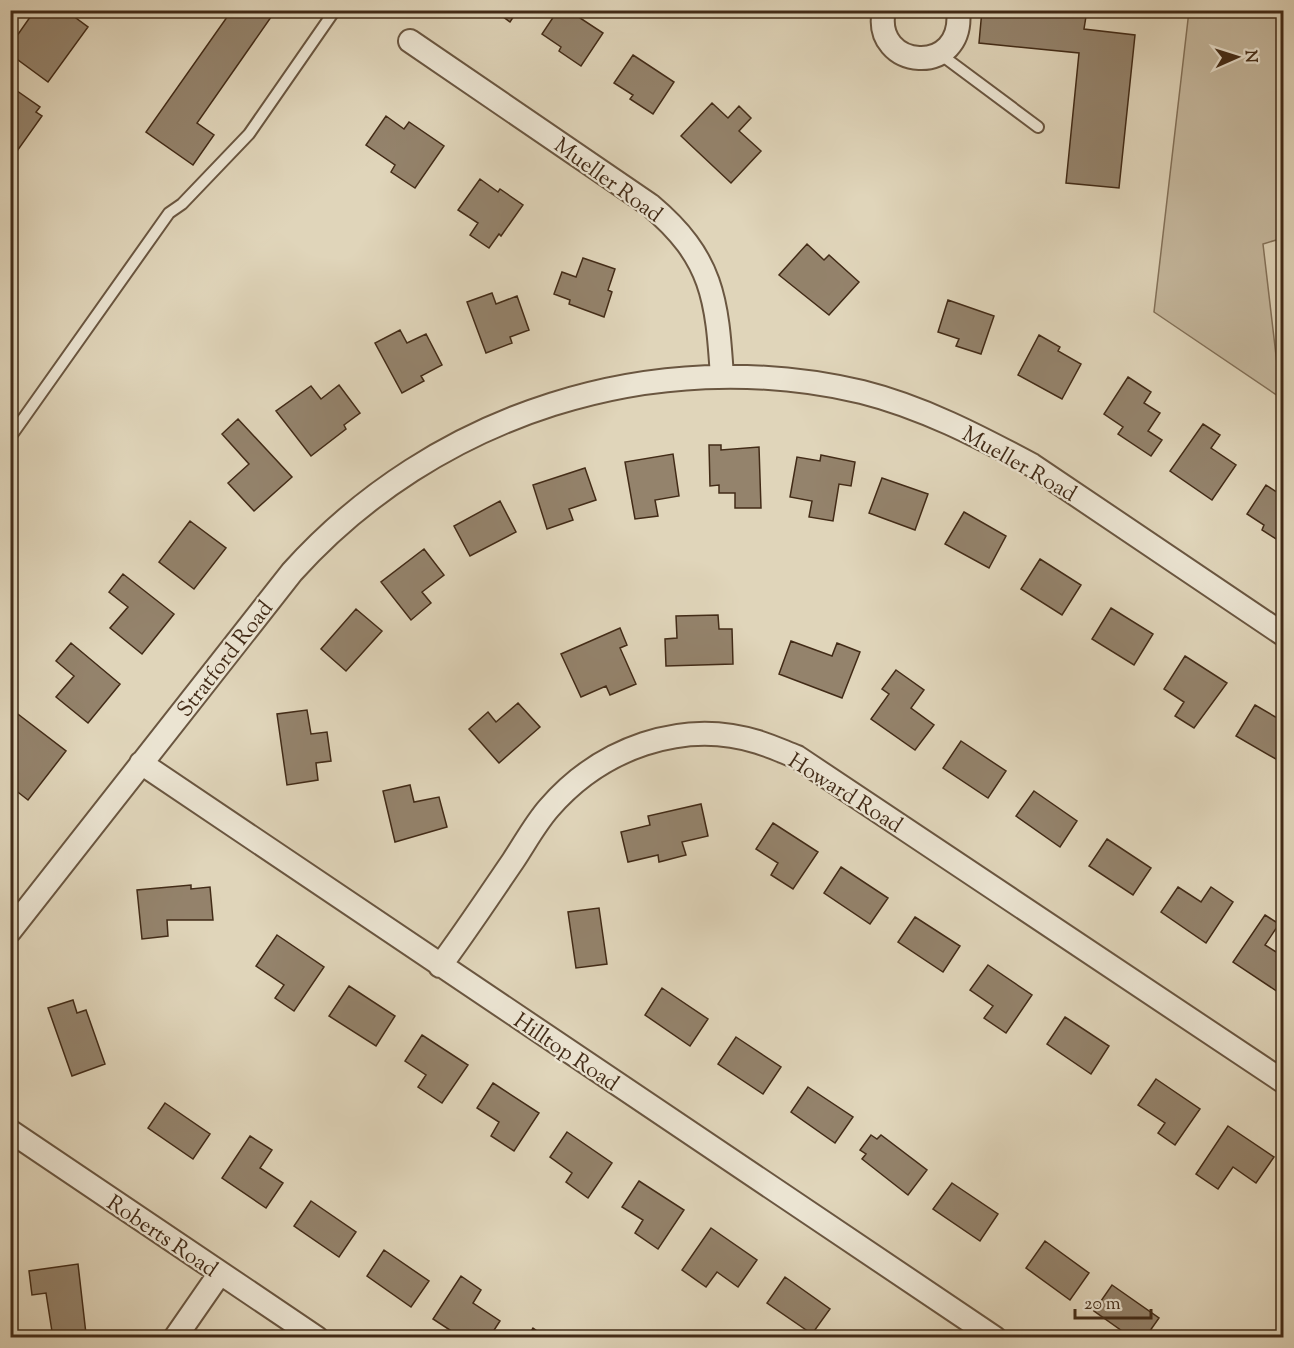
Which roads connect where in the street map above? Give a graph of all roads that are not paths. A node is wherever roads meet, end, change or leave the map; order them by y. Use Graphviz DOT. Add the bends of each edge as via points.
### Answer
graph roads {
  1 [pos="335,10"];
  2 [pos="884,10"];
  3 [pos="958,10"];
  4 [pos="410,41"];
  5 [pos="940,54"];
  6 [pos="1038,127"];
  7 [pos="722,377"];
  8 [pos="481,432"];
  9 [pos="11,436"];
  10 [pos="1284,635"];
  11 [pos="141,763"];
  12 [pos="10,931"];
  13 [pos="440,966"];
  14 [pos="1284,1082"];
  15 [pos="10,1131"];
  16 [pos="220,1273"];
  17 [pos="175,1338"];
  18 [pos="317,1338"];
  19 [pos="995,1338"];
  1 -- 9 [label="lane" via="249,134 182,204 168,213"];
  2 -- 5 [label="street" via="883,25 893,48 916,59"];
  3 -- 5 [label="street" via="957,35"];
  4 -- 7 [label="street, Mueller Road" via="668,220 692,248 708,280 718,315"];
  5 -- 6 [label="lane"];
  7 -- 8 [label="street, Mueller Road" via="606,388 537,408"];
  7 -- 10 [label="street, Mueller Road" via="833,386 908,407 950,424 1032,465"];
  8 -- 11 [label="street, Stratford Road" via="399,479 313,548"];
  11 -- 12 [label="street, Stratford Road"];
  11 -- 13 [label="street, Hilltop Road"];
  13 -- 14 [label="street, Howard Road" via="548,809 576,780 610,757 634,747 660,739 716,735 757,741 796,757"];
  13 -- 19 [label="street, Hilltop Road"];
  15 -- 16 [label="street, Roberts Road"];
  16 -- 17 [label="street"];
  16 -- 18 [label="street, Roberts Road"];
}
